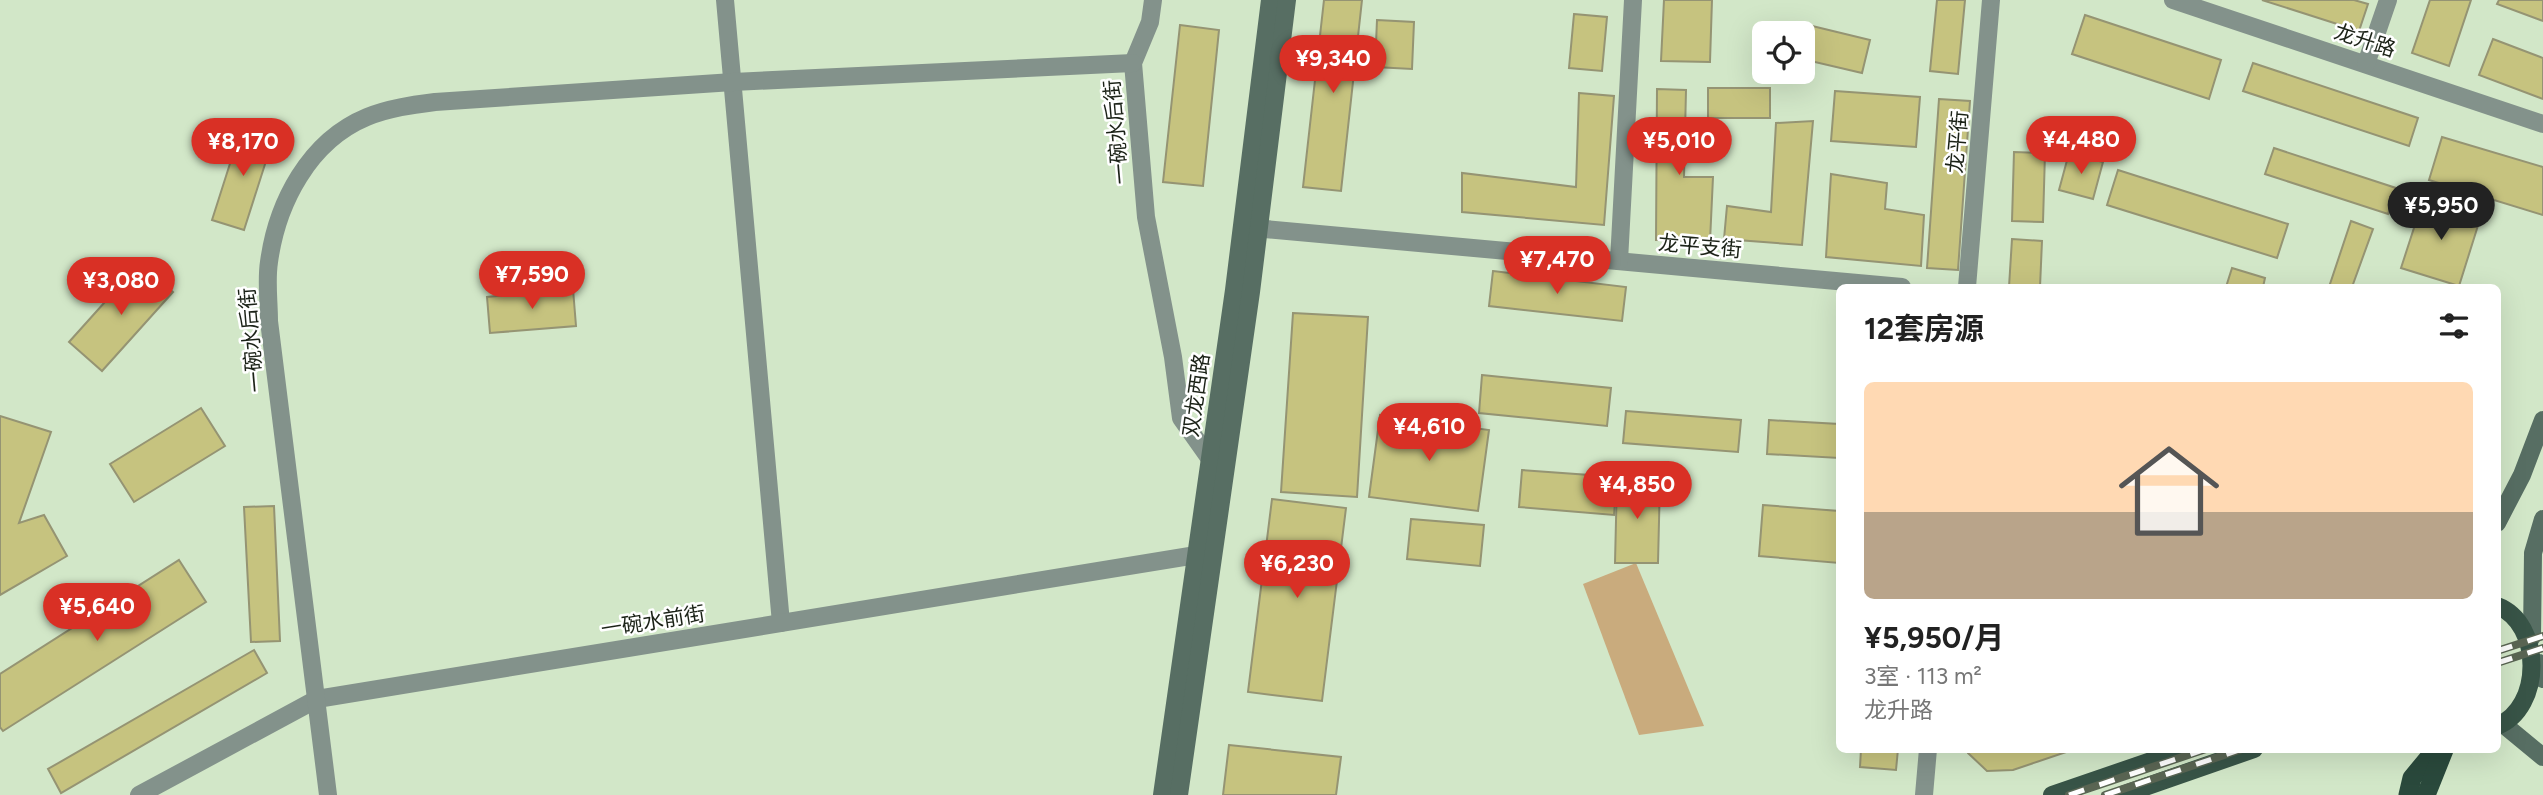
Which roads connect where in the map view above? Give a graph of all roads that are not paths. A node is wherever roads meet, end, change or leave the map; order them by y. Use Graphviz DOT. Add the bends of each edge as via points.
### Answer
graph roads {
  1 [pos="725,0"];
  2 [pos="1153,0"];
  3 [pos="1270,0"];
  4 [pos="1287,0"];
  5 [pos="1633,0"];
  6 [pos="1991,0"];
  7 [pos="2173,0"];
  8 [pos="2388,0"];
  9 [pos="1133,64"];
  10 [pos="2366,64"];
  11 [pos="733,82"];
  12 [pos="2543,124"];
  13 [pos="1250,227"];
  14 [pos="1619,261"];
  15 [pos="1869,284"];
  16 [pos="1967,284"];
  17 [pos="2543,420"];
  18 [pos="1210,459"];
  19 [pos="2501,515"];
  20 [pos="2543,519"];
  21 [pos="1196,555"];
  22 [pos="2501,608"];
  23 [pos="781,623"];
  24 [pos="2532,637"];
  25 [pos="2541,671"];
  26 [pos="317,699"];
  27 [pos="2501,724"];
  28 [pos="2501,726"];
  29 [pos="1928,753"];
  30 [pos="2174,753"];
  31 [pos="2243,753"];
  32 [pos="2433,753"];
  33 [pos="2442,753"];
  34 [pos="2543,757"];
  35 [pos="139,795"];
  36 [pos="328,795"];
  37 [pos="1162,795"];
  38 [pos="1180,795"];
  39 [pos="1924,795"];
  40 [pos="2052,795"];
  41 [pos="2122,795"];
  42 [pos="2407,795"];
  43 [pos="2426,795"];
  1 -- 11 [label="street"];
  2 -- 9 [label="street" via="1150,22"];
  3 -- 13 [label="main road, 双龙西路"];
  4 -- 13 [label="main road, 双龙西路"];
  5 -- 14 [label="street"];
  6 -- 16 [label="street, 龙平街"];
  7 -- 10 [label="street, 龙升路"];
  8 -- 10 [label="street"];
  9 -- 11 [label="street, 一碗水后街"];
  9 -- 18 [label="street, 一碗水后街" via="1146,217 1181,418"];
  10 -- 12 [label="street, 龙升路"];
  11 -- 23 [label="street"];
  11 -- 26 [label="street, 一碗水后街" via="398,107 365,117 338,134 306,164 279,214 269,263 269,321"];
  13 -- 14 [label="street, 龙平支街"];
  13 -- 18 [label="main road, 双龙西路"];
  13 -- 38 [label="main road, 双龙西路"];
  14 -- 15 [label="street, 龙平支街"];
  17 -- 19 [label="main road"];
  18 -- 21 [label="main road, 双龙西路"];
  20 -- 24 [label="main road" via="2533,552"];
  21 -- 23 [label="street, 一碗水前街"];
  21 -- 37 [label="main road, 双龙西路"];
  22 -- 24 [label="main road" via="2520,620"];
  23 -- 26 [label="street, 一碗水前街"];
  24 -- 25 [label="main road"];
  25 -- 27 [label="main road" via="2530,699"];
  26 -- 35 [label="street, 一碗水前街"];
  26 -- 36 [label="street, 一碗水后街"];
  28 -- 34 [label="main road"];
  29 -- 39 [label="street"];
  30 -- 40 [label="main road"];
  31 -- 41 [label="main road"];
  32 -- 42 [label="highway" via="2412,778"];
  33 -- 43 [label="highway"];
}
